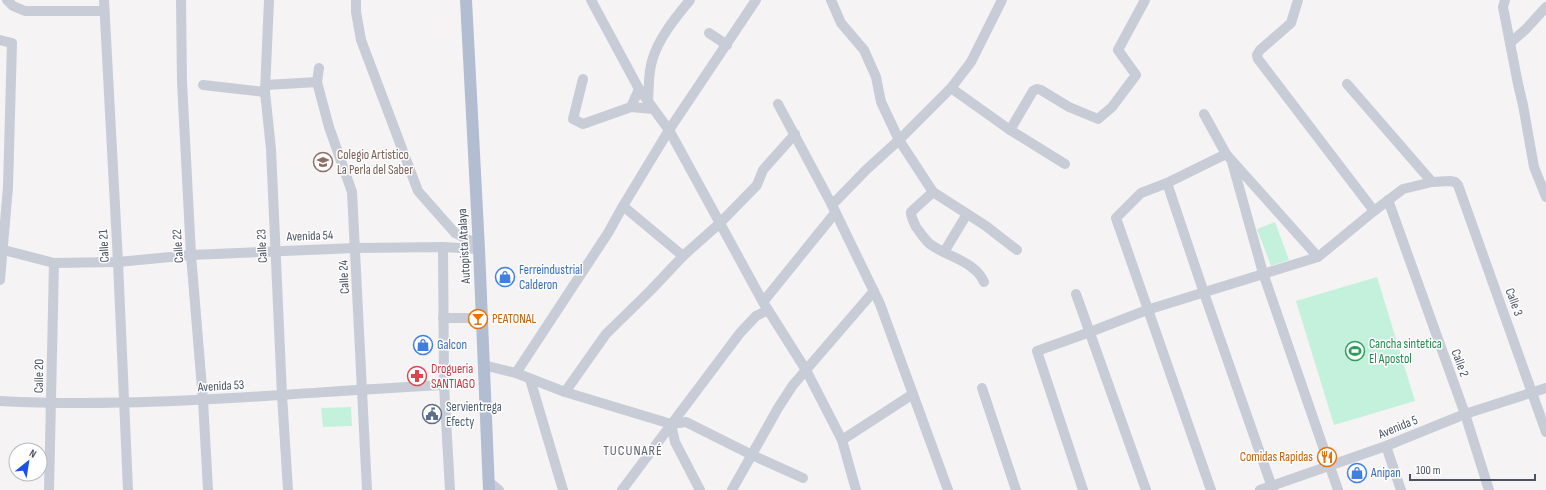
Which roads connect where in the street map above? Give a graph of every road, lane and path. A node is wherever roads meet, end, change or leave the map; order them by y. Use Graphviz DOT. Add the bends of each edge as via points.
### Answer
graph roads {
  1 [pos="8,0"];
  2 [pos="104,0"];
  3 [pos="182,0"];
  4 [pos="269,0"];
  5 [pos="356,0"];
  6 [pos="466,0"];
  7 [pos="591,0"];
  8 [pos="690,0"];
  9 [pos="756,0"];
  10 [pos="831,0"];
  11 [pos="1002,0"];
  12 [pos="1145,0"];
  13 [pos="1298,0"];
  14 [pos="1503,2"];
  15 [pos="1546,7"];
  16 [pos="104,11"];
  17 [pos="709,33"];
  18 [pos="0,40"];
  19 [pos="1510,43"];
  20 [pos="727,45"];
  21 [pos="319,68"];
  22 [pos="583,79"];
  23 [pos="317,82"];
  24 [pos="1348,84"];
  25 [pos="203,85"];
  26 [pos="265,88"];
  27 [pos="639,88"];
  28 [pos="951,88"];
  29 [pos="778,104"];
  30 [pos="650,105"];
  31 [pos="631,107"];
  32 [pos="1204,114"];
  33 [pos="669,130"];
  34 [pos="1010,130"];
  35 [pos="795,134"];
  36 [pos="899,140"];
  37 [pos="1229,158"];
  38 [pos="1065,164"];
  39 [pos="1432,182"];
  40 [pos="1167,183"];
  41 [pos="933,192"];
  42 [pos="1545,192"];
  43 [pos="1388,200"];
  44 [pos="623,206"];
  45 [pos="834,209"];
  46 [pos="1374,211"];
  47 [pos="967,214"];
  48 [pos="720,223"];
  49 [pos="443,247"];
  50 [pos="479,247"];
  51 [pos="355,248"];
  52 [pos="1,249"];
  53 [pos="1017,250"];
  54 [pos="276,251"];
  55 [pos="944,252"];
  56 [pos="191,255"];
  57 [pos="683,256"];
  58 [pos="1318,257"];
  59 [pos="118,262"];
  60 [pos="54,263"];
  61 [pos="1264,273"];
  62 [pos="0,280"];
  63 [pos="984,282"];
  64 [pos="874,291"];
  65 [pos="1204,293"];
  66 [pos="1076,294"];
  67 [pos="766,306"];
  68 [pos="1147,310"];
  69 [pos="443,318"];
  70 [pos="481,318"];
  71 [pos="1090,332"];
  72 [pos="484,365"];
  73 [pos="806,370"];
  74 [pos="516,373"];
  75 [pos="530,379"];
  76 [pos="444,385"];
  77 [pos="982,388"];
  78 [pos="1546,388"];
  79 [pos="363,389"];
  80 [pos="565,392"];
  81 [pos="1533,393"];
  82 [pos="913,394"];
  83 [pos="282,395"];
  84 [pos="203,400"];
  85 [pos="0,401"];
  86 [pos="124,403"];
  87 [pos="52,404"];
  88 [pos="1465,414"];
  89 [pos="671,424"];
  90 [pos="1546,432"];
  91 [pos="842,440"];
  92 [pos="1386,446"];
  93 [pos="752,455"];
  94 [pos="1330,466"];
  95 [pos="803,478"];
  96 [pos="489,486"];
  97 [pos="1273,488"];
  98 [pos="49,490"];
  99 [pos="128,490"];
  100 [pos="208,490"];
  101 [pos="288,490"];
  102 [pos="367,490"];
  103 [pos="450,490"];
  104 [pos="499,490"];
  105 [pos="562,490"];
  106 [pos="622,490"];
  107 [pos="700,490"];
  108 [pos="732,490"];
  109 [pos="856,490"];
  110 [pos="948,490"];
  111 [pos="1016,490"];
  112 [pos="1083,490"];
  113 [pos="1146,490"];
  114 [pos="1211,490"];
  115 [pos="1260,490"];
  116 [pos="1338,490"];
  117 [pos="1401,490"];
  118 [pos="1489,490"];
  1 -- 16 [label="street" via="13,6 26,11"];
  2 -- 16 [label="street, Calle 21"];
  3 -- 56 [label="street, Calle 22" via="182,82"];
  4 -- 26 [label="street, Calle 23"];
  5 -- 50 [label="street" via="361,40 418,191 455,233"];
  6 -- 50 [label="main road, Autopista Atalaya"];
  7 -- 27 [label="street"];
  8 -- 30 [label="street" via="664,35 652,61"];
  9 -- 20 [label="street"];
  10 -- 36 [label="street" via="841,22 864,50 876,77 881,102"];
  11 -- 28 [label="street" via="972,62"];
  12 -- 34 [label="street" via="1118,50 1136,75 1112,107 1100,118 1095,119 1037,89"];
  13 -- 46 [label="street" via="1291,23 1260,50 1258,59"];
  14 -- 19 [label="street"];
  15 -- 19 [label="street"];
  16 -- 59 [label="street, Calle 21"];
  17 -- 20 [label="street"];
  18 -- 52 [label="street" via="12,43 8,187"];
  19 -- 42 [label="street" via="1534,167"];
  20 -- 33 [label="street"];
  21 -- 23 [label="street, Calle 24"];
  22 -- 31 [label="street" via="573,119 578,123 583,124"];
  23 -- 26 [label="street"];
  23 -- 51 [label="street, Calle 24" via="328,127 352,192"];
  24 -- 39 [label="street"];
  25 -- 26 [label="street"];
  26 -- 54 [label="street, Calle 23"];
  27 -- 30 [label="street"];
  27 -- 31 [label="street"];
  28 -- 34 [label="street"];
  28 -- 36 [label="street"];
  29 -- 35 [label="street"];
  30 -- 31 [label="street"];
  30 -- 33 [label="street"];
  32 -- 37 [label="street"];
  33 -- 44 [label="street"];
  33 -- 48 [label="street"];
  34 -- 38 [label="street"];
  35 -- 45 [label="street"];
  35 -- 48 [label="street" via="763,170 757,185"];
  36 -- 41 [label="street"];
  36 -- 45 [label="street" via="866,170"];
  37 -- 40 [label="street"];
  37 -- 58 [label="street"];
  37 -- 61 [label="street"];
  39 -- 43 [label="street" via="1403,189"];
  39 -- 81 [label="street, Calle 3" via="1455,182 1458,185"];
  40 -- 65 [label="street"];
  40 -- 68 [label="street" via="1141,193 1116,218"];
  41 -- 47 [label="street"];
  41 -- 55 [label="street" via="911,212 911,216 930,244"];
  43 -- 46 [label="street"];
  43 -- 88 [label="street, Calle 2"];
  44 -- 57 [label="street"];
  44 -- 74 [label="street"];
  45 -- 64 [label="street"];
  45 -- 67 [label="street"];
  46 -- 58 [label="street"];
  47 -- 53 [label="street"];
  47 -- 55 [label="street"];
  48 -- 57 [label="street"];
  48 -- 67 [label="street"];
  49 -- 50 [label="street, Avenida 54"];
  49 -- 51 [label="street, Avenida 54"];
  49 -- 69 [label="street"];
  50 -- 70 [label="main road, Autopista Atalaya"];
  51 -- 54 [label="street, Avenida 54"];
  51 -- 79 [label="street, Calle 24"];
  52 -- 60 [label="street, Avenida 54"];
  52 -- 62 [label="street"];
  54 -- 56 [label="street, Avenida 54"];
  54 -- 83 [label="street, Calle 23"];
  55 -- 63 [label="street" via="972,268"];
  56 -- 59 [label="street, Avenida 54"];
  56 -- 84 [label="street, Calle 22"];
  57 -- 80 [label="street" via="606,334"];
  58 -- 61 [label="street"];
  59 -- 60 [label="street, Avenida 54"];
  59 -- 86 [label="street, Calle 21"];
  60 -- 87 [label="street, Calle 20"];
  61 -- 65 [label="street"];
  61 -- 94 [label="street"];
  64 -- 73 [label="street"];
  64 -- 82 [label="street"];
  65 -- 68 [label="street"];
  65 -- 97 [label="street"];
  66 -- 71 [label="street"];
  67 -- 73 [label="street"];
  67 -- 89 [label="street" via="740,332"];
  68 -- 71 [label="street"];
  68 -- 114 [label="street"];
  69 -- 70 [label="street"];
  69 -- 76 [label="street"];
  70 -- 72 [label="main road, Autopista Atalaya"];
  71 -- 112 [label="street" via="1037,351"];
  71 -- 113 [label="street"];
  72 -- 74 [label="street"];
  72 -- 96 [label="main road, Autopista Atalaya"];
  73 -- 91 [label="street"];
  73 -- 93 [label="street" via="778,408"];
  74 -- 75 [label="street"];
  75 -- 80 [label="street"];
  75 -- 105 [label="street"];
  76 -- 79 [label="street, Avenida 53"];
  76 -- 103 [label="street"];
  77 -- 111 [label="street"];
  78 -- 81 [label="street, Avenida 5"];
  79 -- 83 [label="street, Avenida 53"];
  79 -- 102 [label="street, Calle 24"];
  80 -- 89 [label="street"];
  81 -- 88 [label="street, Avenida 5"];
  81 -- 90 [label="street, Calle 3"];
  82 -- 91 [label="street"];
  82 -- 110 [label="street"];
  83 -- 84 [label="street, Avenida 53"];
  83 -- 101 [label="street, Calle 23"];
  84 -- 86 [label="street, Avenida 53"];
  84 -- 100 [label="street, Calle 22"];
  85 -- 87 [label="street, Avenida 53"];
  86 -- 87 [label="street, Avenida 53"];
  86 -- 99 [label="street, Calle 21"];
  87 -- 98 [label="street, Calle 20"];
  88 -- 92 [label="street, Avenida 5"];
  88 -- 118 [label="street, Calle 2"];
  89 -- 93 [label="street" via="686,422"];
  89 -- 106 [label="street"];
  89 -- 107 [label="street" via="675,442"];
  91 -- 109 [label="street"];
  92 -- 94 [label="street, Avenida 5"];
  92 -- 117 [label="street"];
  93 -- 95 [label="street"];
  93 -- 108 [label="street"];
  94 -- 97 [label="street, Avenida 5"];
  94 -- 116 [label="street"];
  96 -- 104 [label="street"];
  97 -- 115 [label="street, Avenida 5"];
}
